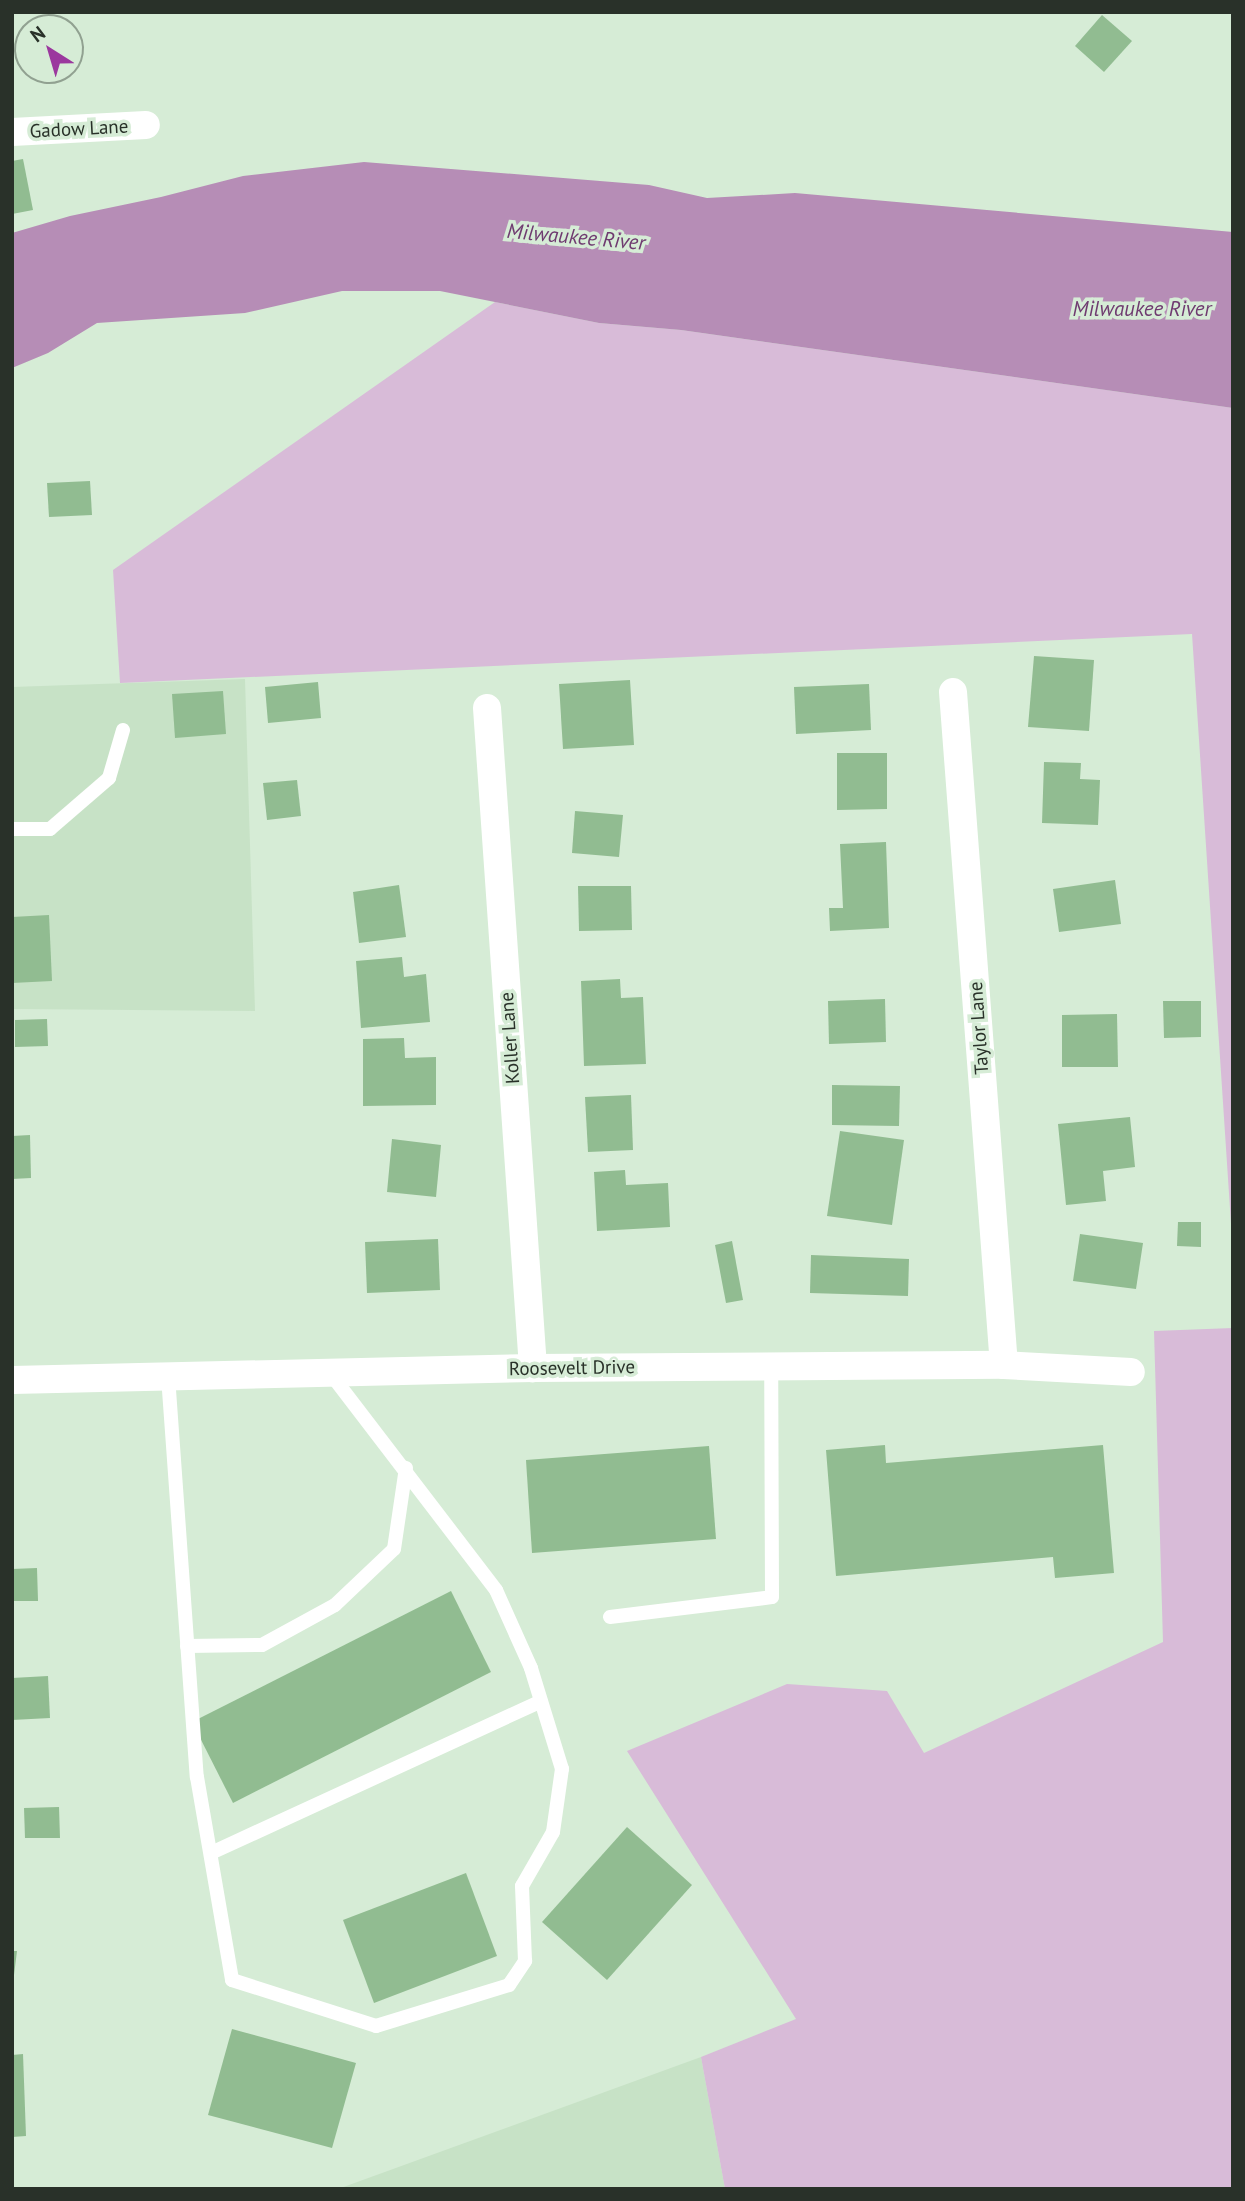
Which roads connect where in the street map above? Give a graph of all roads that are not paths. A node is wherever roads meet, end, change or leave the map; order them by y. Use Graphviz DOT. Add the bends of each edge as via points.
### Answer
graph roads {
  1 [pos="146,125"];
  2 [pos="12,132"];
  3 [pos="953,692"];
  4 [pos="487,708"];
  5 [pos="123,730"];
  6 [pos="12,829"];
  7 [pos="1004,1364"];
  8 [pos="772,1366"];
  9 [pos="533,1368"];
  10 [pos="1131,1372"];
  11 [pos="331,1373"];
  12 [pos="168,1376"];
  13 [pos="12,1380"];
  14 [pos="406,1468"];
  15 [pos="610,1617"];
  16 [pos="187,1646"];
  17 [pos="541,1701"];
  18 [pos="211,1853"];
  1 -- 2 [label="street, Gadow Lane"];
  3 -- 7 [label="street, Taylor Lane"];
  4 -- 9 [label="street, Koller Lane"];
  5 -- 6 [label="lane" via="108,778 50,829"];
  7 -- 8 [label="street, Roosevelt Drive"];
  7 -- 10 [label="street, Roosevelt Drive"];
  8 -- 9 [label="street, Roosevelt Drive"];
  8 -- 15 [label="lane" via="772,1597"];
  9 -- 11 [label="street, Roosevelt Drive"];
  11 -- 12 [label="street, Roosevelt Drive"];
  11 -- 14 [label="lane"];
  12 -- 13 [label="street, Roosevelt Drive"];
  12 -- 16 [label="lane"];
  14 -- 16 [label="lane" via="394,1549 335,1605 262,1644"];
  14 -- 17 [label="lane" via="496,1590"];
  16 -- 18 [label="lane" via="197,1777"];
  17 -- 18 [label="lane"];
  17 -- 18 [label="lane" via="562,1769 553,1832 522,1886 525,1961 509,1985 376,2026 232,1980"];
}
